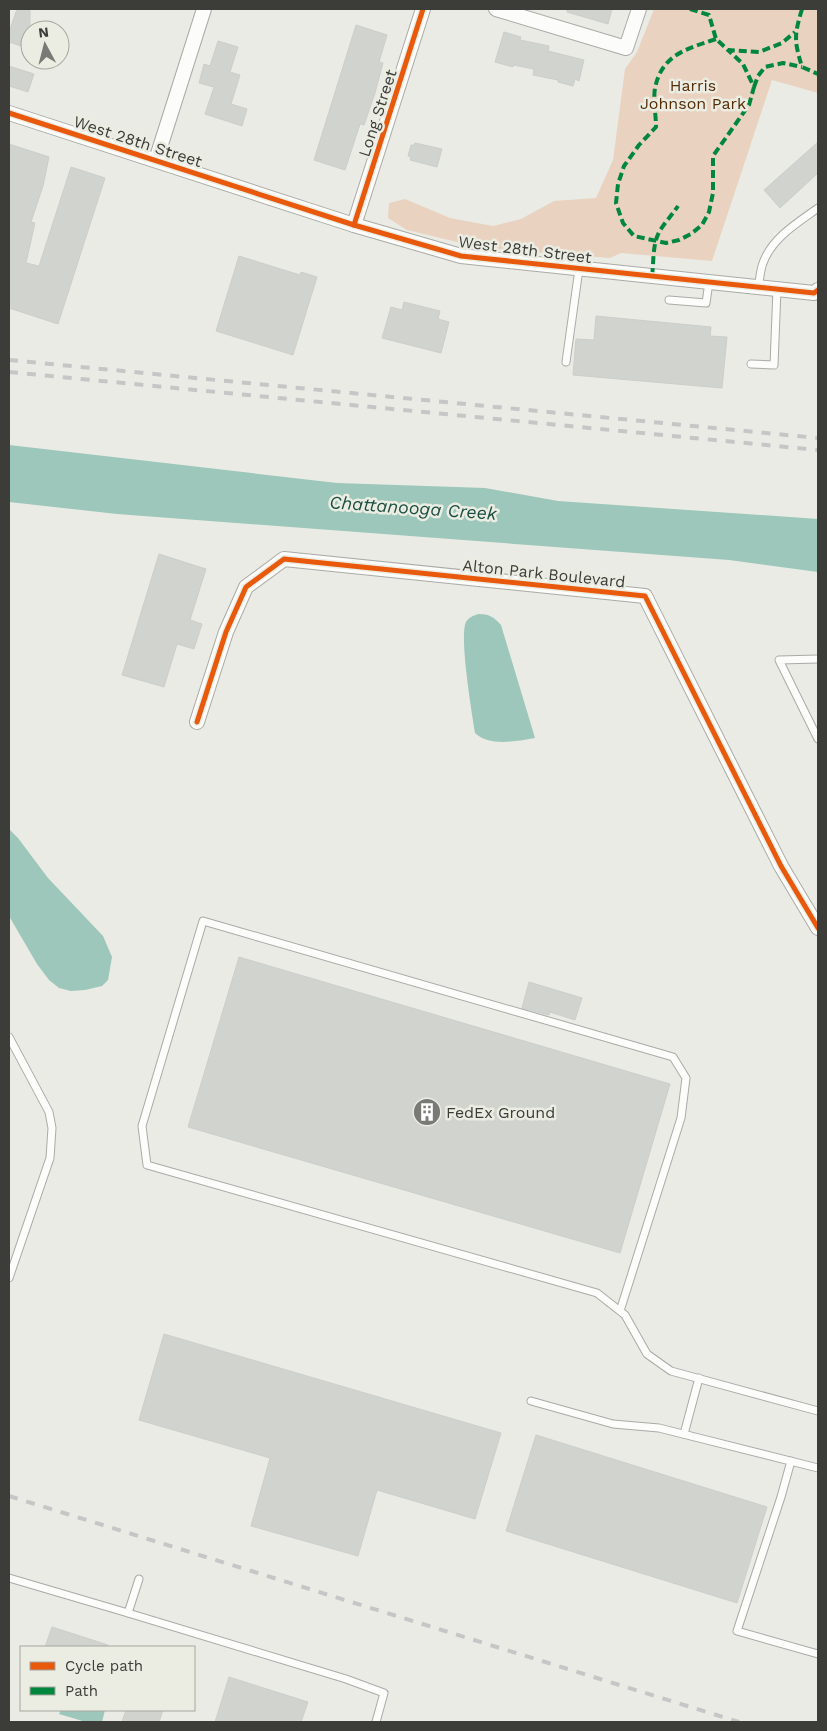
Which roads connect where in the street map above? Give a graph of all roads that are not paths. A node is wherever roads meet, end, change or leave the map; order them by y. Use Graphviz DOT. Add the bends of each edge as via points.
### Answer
graph roads {
  1 [pos="204,9"];
  2 [pos="423,9"];
  3 [pos="496,9"];
  4 [pos="638,9"];
  5 [pos="9,113"];
  6 [pos="156,160"];
  7 [pos="818,208"];
  8 [pos="354,225"];
  9 [pos="579,269"];
  10 [pos="709,282"];
  11 [pos="758,287"];
  12 [pos="777,289"];
  13 [pos="818,290"];
  14 [pos="670,300"];
  15 [pos="566,362"];
  16 [pos="751,364"];
  17 [pos="818,659"];
  18 [pos="197,722"];
  19 [pos="818,740"];
  20 [pos="818,928"];
  21 [pos="9,1037"];
  22 [pos="9,1278"];
  23 [pos="620,1311"];
  24 [pos="699,1378"];
  25 [pos="531,1401"];
  26 [pos="818,1411"];
  27 [pos="684,1434"];
  28 [pos="791,1461"];
  29 [pos="818,1468"];
  30 [pos="9,1578"];
  31 [pos="140,1579"];
  32 [pos="128,1613"];
  33 [pos="818,1654"];
  34 [pos="376,1722"];
  1 -- 6 [label="street"];
  2 -- 8 [label="street, Long Street"];
  3 -- 4 [label="street" via="626,48"];
  5 -- 6 [label="street, West 28th Street"];
  6 -- 8 [label="street, West 28th Street"];
  7 -- 11 [label="lane" via="771,246"];
  8 -- 9 [label="street, West 28th Street" via="461,256"];
  9 -- 10 [label="street, West 28th Street"];
  9 -- 15 [label="lane"];
  10 -- 11 [label="street, West 28th Street"];
  10 -- 14 [label="lane" via="706,303"];
  11 -- 12 [label="street, West 28th Street"];
  12 -- 13 [label="street, West 28th Street" via="814,293"];
  12 -- 16 [label="lane" via="774,365"];
  17 -- 19 [label="lane" via="779,660"];
  18 -- 20 [label="street, Alton Park Boulevard" via="226,632 246,587 284,559 645,596 781,866"];
  21 -- 22 [label="lane" via="49,1112 52,1128 50,1158"];
  23 -- 23 [label="lane" via="681,1118 686,1078 673,1057 203,921 142,1126 147,1165 597,1293"];
  23 -- 24 [label="lane" via="625,1314 647,1354 671,1371"];
  24 -- 26 [label="lane"];
  24 -- 27 [label="lane"];
  25 -- 27 [label="lane" via="613,1424"];
  27 -- 28 [label="lane"];
  28 -- 29 [label="lane"];
  28 -- 33 [label="lane" via="737,1631"];
  30 -- 32 [label="lane"];
  31 -- 32 [label="lane"];
  32 -- 34 [label="lane" via="384,1693"];
}
